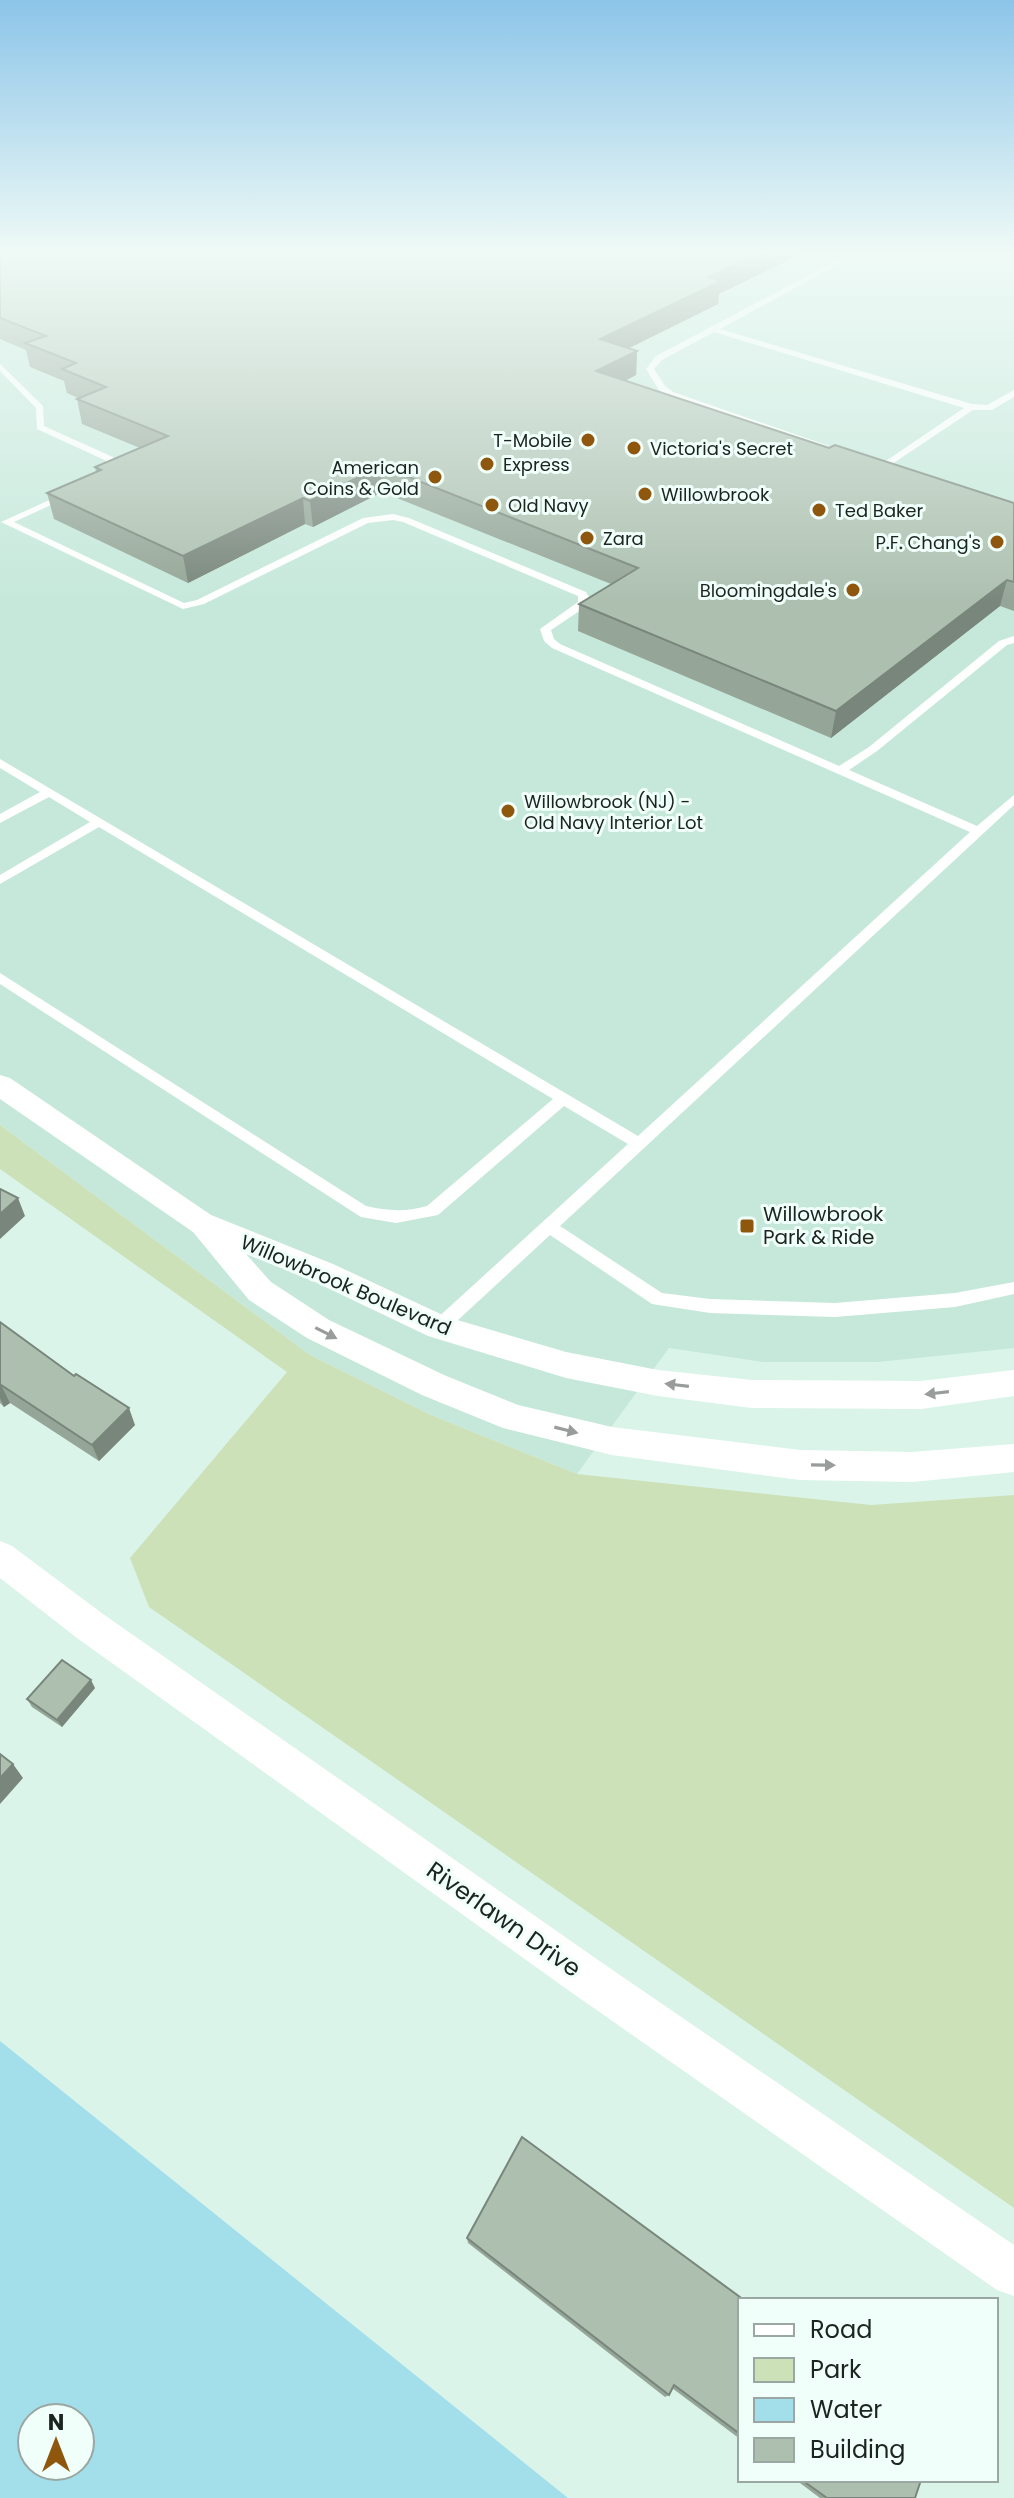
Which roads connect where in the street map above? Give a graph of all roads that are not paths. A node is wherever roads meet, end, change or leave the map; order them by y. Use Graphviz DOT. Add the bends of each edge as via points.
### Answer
graph roads {
  1 [pos="2,369"];
  2 [pos="650,369"];
  3 [pos="843,369"];
  4 [pos="1014,393"];
  5 [pos="971,407"];
  6 [pos="856,459"];
  7 [pos="868,464"];
  8 [pos="880,469"];
  9 [pos="891,474"];
  10 [pos="99,481"];
  11 [pos="86,487"];
  12 [pos="1014,639"];
  13 [pos="0,763"];
  14 [pos="842,769"];
  15 [pos="49,792"];
  16 [pos="1014,799"];
  17 [pos="0,819"];
  18 [pos="99,822"];
  19 [pos="980,832"];
  20 [pos="0,880"];
  21 [pos="0,978"];
  22 [pos="0,1085"];
  23 [pos="563,1099"];
  24 [pos="638,1143"];
  25 [pos="201,1223"];
  26 [pos="548,1226"];
  27 [pos="1014,1288"];
  28 [pos="439,1327"];
  29 [pos="1014,1383"];
  30 [pos="1014,1458"];
  31 [pos="0,1557"];
  32 [pos="1014,2273"];
  1 -- 10 [label="lane" via="40,408 40,427 117,465 116,473"];
  2 -- 6 [label="lane" via="662,388 685,400"];
  3 -- 5 [label="lane"];
  4 -- 5 [label="lane" via="989,408"];
  5 -- 8 [label="lane"];
  7 -- 8 [label="lane"];
  8 -- 9 [label="lane"];
  11 -- 14 [label="lane" via="6,522 183,606 366,520 406,520 582,594 583,604 545,629 556,646"];
  12 -- 14 [label="lane"];
  13 -- 15 [label="lane"];
  14 -- 19 [label="lane"];
  15 -- 17 [label="lane"];
  15 -- 18 [label="lane"];
  16 -- 19 [label="lane"];
  18 -- 20 [label="lane"];
  18 -- 23 [label="lane"];
  19 -- 24 [label="lane"];
  21 -- 23 [label="lane" via="361,1211 387,1218 432,1211"];
  22 -- 25 [label="street, Willowbrook Boulevard"];
  23 -- 24 [label="lane"];
  24 -- 26 [label="lane"];
  25 -- 28 [label="street, Willowbrook Boulevard"];
  25 -- 30 [label="street, Willowbrook Boulevard, one-way" via="260,1291 318,1329 515,1418 612,1441 800,1465 912,1467"];
  26 -- 27 [label="lane" via="658,1299 710,1306 835,1310 955,1300"];
  26 -- 28 [label="lane"];
  29 -- 28 [label="street, Willowbrook Boulevard, one-way" via="921,1395 752,1394 566,1365"];
  31 -- 32 [label="street, Riverlawn Drive" via="571,1966"];
}
